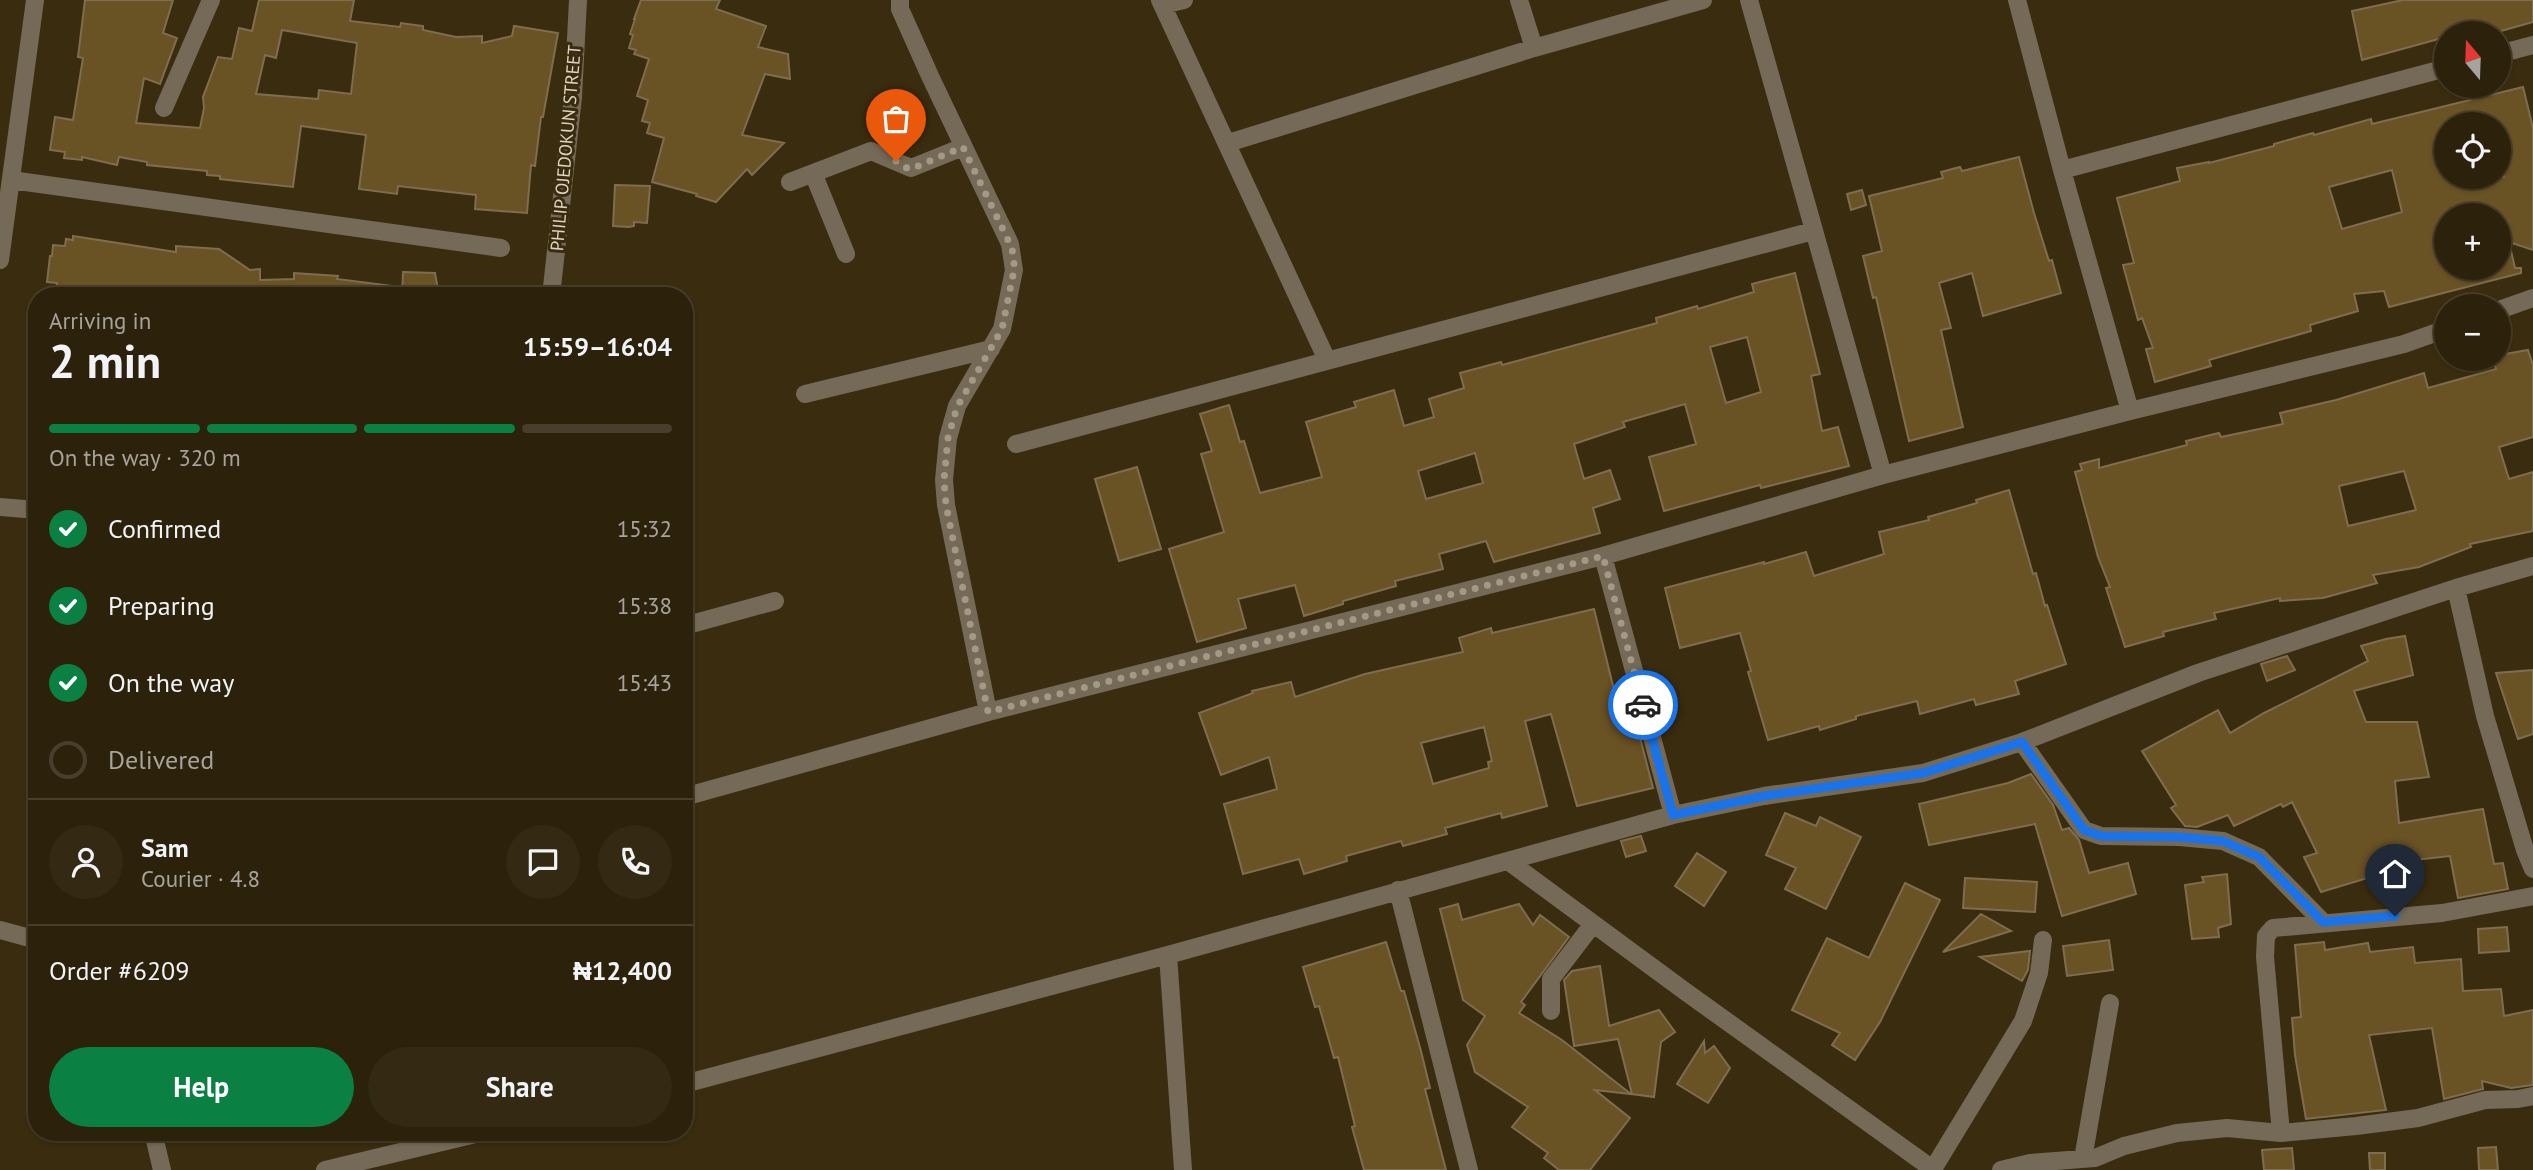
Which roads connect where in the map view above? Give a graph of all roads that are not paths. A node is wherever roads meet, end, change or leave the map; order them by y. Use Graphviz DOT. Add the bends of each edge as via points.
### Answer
graph roads {
  1 [pos="35,0"];
  2 [pos="211,0"];
  3 [pos="578,0"];
  4 [pos="900,0"];
  5 [pos="1184,0"];
  6 [pos="1518,0"];
  7 [pos="1703,0"];
  8 [pos="1749,0"];
  9 [pos="2017,0"];
  10 [pos="1161,3"];
  11 [pos="2533,45"];
  12 [pos="1534,48"];
  13 [pos="2511,51"];
  14 [pos="2434,71"];
  15 [pos="164,107"];
  16 [pos="1228,143"];
  17 [pos="963,147"];
  18 [pos="2062,170"];
  19 [pos="813,173"];
  20 [pos="11,180"];
  21 [pos="789,182"];
  22 [pos="1813,231"];
  23 [pos="500,248"];
  24 [pos="846,254"];
  25 [pos="0,260"];
  26 [pos="552,287"];
  27 [pos="2533,298"];
  28 [pos="2511,306"];
  29 [pos="2434,333"];
  30 [pos="991,349"];
  31 [pos="1327,360"];
  32 [pos="805,394"];
  33 [pos="2130,411"];
  34 [pos="1016,444"];
  35 [pos="1883,475"];
  36 [pos="0,507"];
  37 [pos="28,509"];
  38 [pos="1603,556"];
  39 [pos="2533,566"];
  40 [pos="2456,588"];
  41 [pos="775,601"];
  42 [pos="693,624"];
  43 [pos="988,712"];
  44 [pos="2022,742"];
  45 [pos="693,794"];
  46 [pos="1673,815"];
  47 [pos="2529,849"];
  48 [pos="1508,861"];
  49 [pos="2533,869"];
  50 [pos="1398,890"];
  51 [pos="2533,896"];
  52 [pos="2323,922"];
  53 [pos="1594,924"];
  54 [pos="0,930"];
  55 [pos="28,938"];
  56 [pos="2043,940"];
  57 [pos="1168,955"];
  58 [pos="2110,1003"];
  59 [pos="1551,1011"];
  60 [pos="693,1082"];
  61 [pos="2533,1096"];
  62 [pos="2281,1133"];
  63 [pos="155,1141"];
  64 [pos="419,1141"];
  65 [pos="2083,1158"];
  66 [pos="1472,1167"];
  67 [pos="162,1170"];
  68 [pos="325,1170"];
  69 [pos="1182,1170"];
  70 [pos="1934,1170"];
  71 [pos="2001,1170"];
  1 -- 20 [label="street"];
  2 -- 15 [label="street"];
  3 -- 26 [label="street, PHILIP OJEDOKUN STREET" via="573,97"];
  4 -- 17 [label="street" via="900,9"];
  5 -- 10 [label="street"];
  6 -- 12 [label="street"];
  7 -- 12 [label="street"];
  8 -- 22 [label="street"];
  9 -- 18 [label="street"];
  10 -- 16 [label="street"];
  11 -- 13 [label="street"];
  12 -- 16 [label="street"];
  14 -- 18 [label="street"];
  16 -- 31 [label="street"];
  17 -- 19 [label="street" via="911,169 870,151"];
  17 -- 30 [label="street" via="1014,256 1002,329"];
  18 -- 33 [label="street"];
  19 -- 21 [label="street"];
  19 -- 24 [label="street"];
  20 -- 23 [label="street"];
  20 -- 25 [label="street"];
  22 -- 31 [label="street"];
  22 -- 35 [label="street"];
  27 -- 28 [label="street"];
  29 -- 33 [label="street"];
  30 -- 32 [label="street"];
  30 -- 43 [label="street" via="957,407 944,480"];
  31 -- 34 [label="street"];
  33 -- 35 [label="street"];
  35 -- 38 [label="street"];
  36 -- 37 [label="street"];
  38 -- 43 [label="street"];
  38 -- 46 [label="street"];
  39 -- 40 [label="street"];
  40 -- 44 [label="street" via="2198,673"];
  40 -- 47 [label="street" via="2484,716"];
  41 -- 42 [label="street"];
  43 -- 45 [label="street"];
  44 -- 46 [label="street" via="1923,773 1764,796"];
  44 -- 52 [label="street" via="2084,830 2101,836 2223,841 2259,857"];
  46 -- 48 [label="street"];
  47 -- 49 [label="street"];
  48 -- 50 [label="street"];
  48 -- 53 [label="street"];
  50 -- 57 [label="street"];
  50 -- 66 [label="street"];
  51 -- 52 [label="street" via="2442,913"];
  52 -- 62 [label="street" via="2273,928 2266,936"];
  53 -- 59 [label="street" via="1551,979"];
  53 -- 70 [label="street"];
  54 -- 55 [label="street"];
  56 -- 70 [label="street" via="2039,973 2023,1021"];
  57 -- 60 [label="street"];
  57 -- 69 [label="street"];
  58 -- 65 [label="street"];
  61 -- 62 [label="street" via="2485,1100 2418,1118"];
  62 -- 65 [label="street" via="2227,1128 2178,1133"];
  63 -- 67 [label="street"];
  64 -- 68 [label="street"];
  65 -- 71 [label="street"];
}
